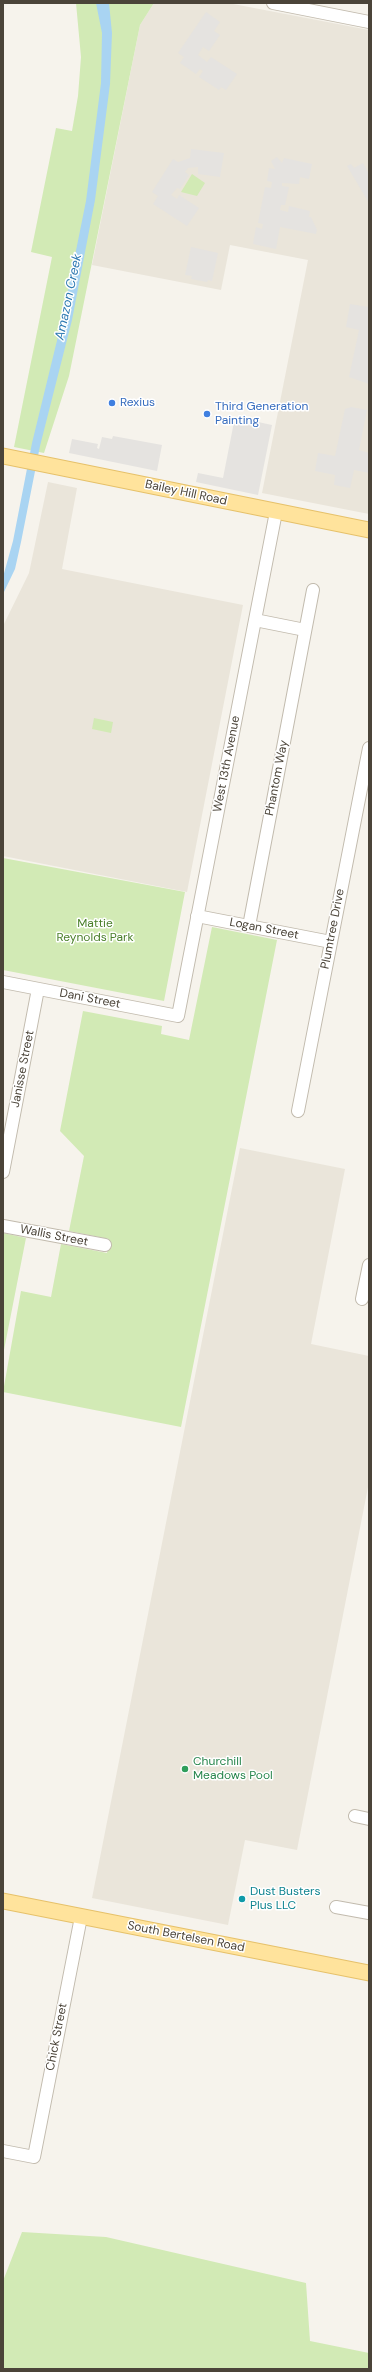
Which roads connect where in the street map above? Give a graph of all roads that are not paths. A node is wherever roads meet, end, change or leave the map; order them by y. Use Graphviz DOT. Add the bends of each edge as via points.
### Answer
graph roads {
  1 [pos="273,3"];
  2 [pos="292,5"];
  3 [pos="369,22"];
  4 [pos="7,457"];
  5 [pos="276,512"];
  6 [pos="369,530"];
  7 [pos="313,590"];
  8 [pos="255,620"];
  9 [pos="305,630"];
  10 [pos="369,748"];
  11 [pos="367,773"];
  12 [pos="197,916"];
  13 [pos="249,926"];
  14 [pos="331,942"];
  15 [pos="3,982"];
  16 [pos="38,989"];
  17 [pos="178,1016"];
  18 [pos="298,1110"];
  19 [pos="3,1172"];
  20 [pos="3,1226"];
  21 [pos="105,1245"];
  22 [pos="369,1267"];
  23 [pos="362,1299"];
  24 [pos="355,1816"];
  25 [pos="369,1819"];
  26 [pos="3,1901"];
  27 [pos="336,1907"];
  28 [pos="369,1913"];
  29 [pos="81,1917"];
  30 [pos="369,1973"];
  31 [pos="3,2152"];
  1 -- 2 [label="street"];
  2 -- 3 [label="street"];
  4 -- 5 [label="main road, Bailey Hill Road"];
  5 -- 6 [label="main road, Bailey Hill Road"];
  5 -- 8 [label="street, West 13th Avenue"];
  7 -- 9 [label="street, Phantom Way"];
  8 -- 9 [label="street"];
  8 -- 12 [label="street, West 13th Avenue"];
  9 -- 13 [label="street, Phantom Way"];
  10 -- 11 [label="street, Plumtree Drive"];
  11 -- 14 [label="street, Plumtree Drive"];
  12 -- 13 [label="street, Logan Street"];
  12 -- 17 [label="street, West 13th Avenue"];
  13 -- 14 [label="street, Logan Street"];
  14 -- 18 [label="street, Plumtree Drive"];
  15 -- 16 [label="street, Dani Street"];
  16 -- 17 [label="street, Dani Street"];
  16 -- 19 [label="street, Janisse Street"];
  20 -- 21 [label="street, Wallis Street"];
  22 -- 23 [label="street"];
  24 -- 25 [label="street"];
  26 -- 29 [label="main road, South Bertelsen Road"];
  27 -- 28 [label="street"];
  29 -- 30 [label="main road, South Bertelsen Road"];
  29 -- 31 [label="street, Chick Street" via="34,2157"];
}
